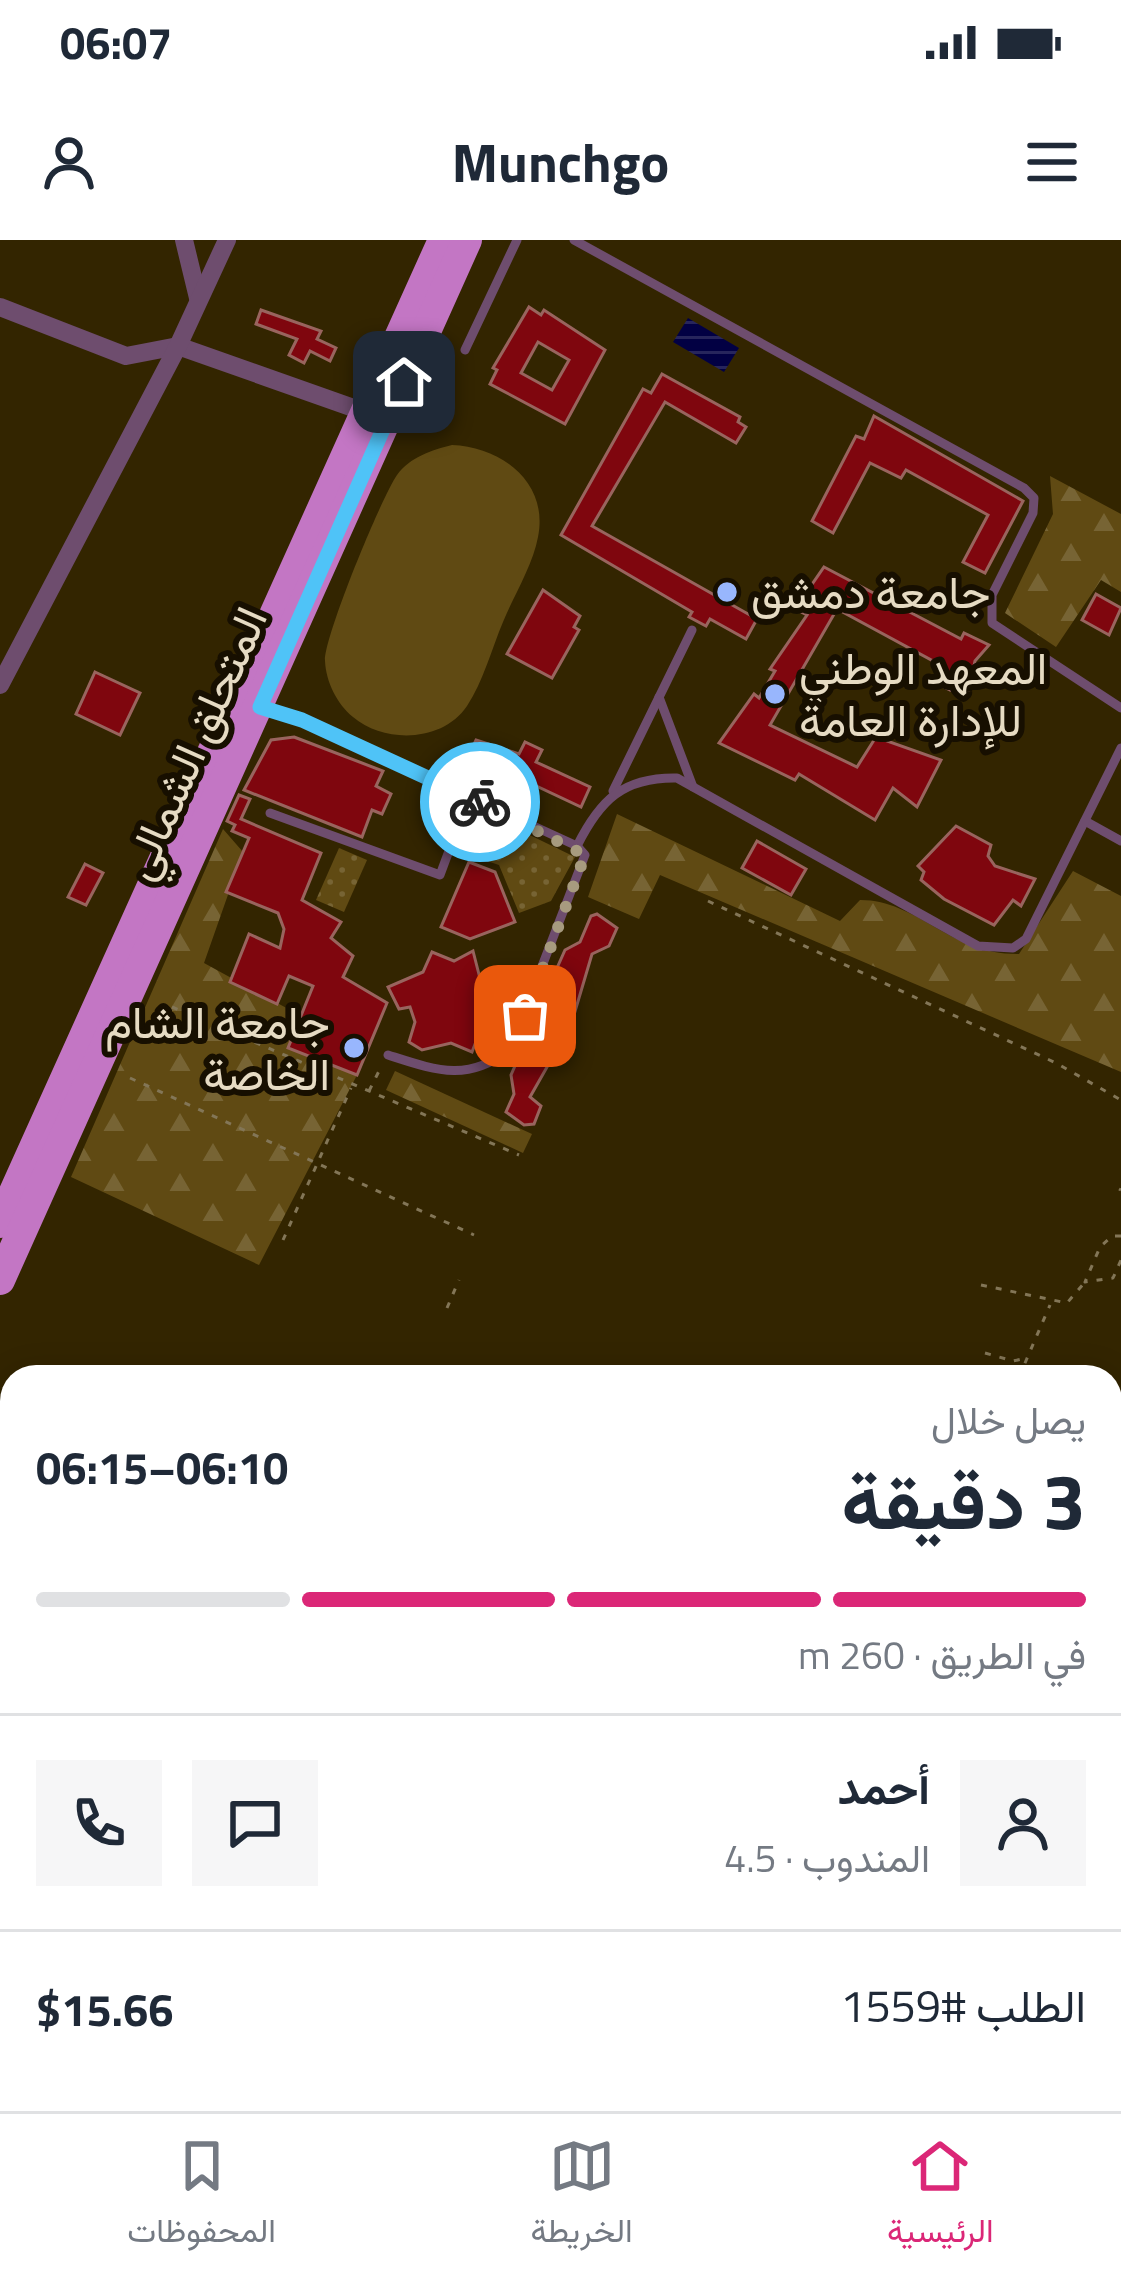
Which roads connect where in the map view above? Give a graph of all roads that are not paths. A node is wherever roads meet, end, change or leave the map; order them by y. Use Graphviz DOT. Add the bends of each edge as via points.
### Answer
graph roads {
  1 [pos="184,240"];
  2 [pos="227,240"];
  3 [pos="443,240"];
  4 [pos="467,240"];
  5 [pos="517,240"];
  6 [pos="574,240"];
  7 [pos="198,298"];
  8 [pos="0,307"];
  9 [pos="178,346"];
  10 [pos="465,350"];
  11 [pos="362,411"];
  12 [pos="692,630"];
  13 [pos="0,685"];
  14 [pos="659,697"];
  15 [pos="248,701"];
  16 [pos="1121,708"];
  17 [pos="1121,748"];
  18 [pos="693,787"];
  19 [pos="613,791"];
  20 [pos="470,797"];
  21 [pos="270,813"];
  22 [pos="1085,821"];
  23 [pos="1121,841"];
  24 [pos="577,846"];
  25 [pos="388,1055"];
  26 [pos="0,1223"];
  27 [pos="0,1280"];
  1 -- 7 [label="street"];
  2 -- 7 [label="street"];
  3 -- 11 [label="highway, المتحلق الشمالي"];
  4 -- 15 [label="highway, المتحلق الشمالي"];
  5 -- 10 [label="lane"];
  6 -- 16 [label="lane" via="1024,488 1033,513 992,596 992,623"];
  7 -- 9 [label="street"];
  8 -- 9 [label="street" via="126,356"];
  9 -- 11 [label="street"];
  9 -- 13 [label="street"];
  11 -- 15 [label="highway, المتحلق الشمالي"];
  12 -- 14 [label="lane"];
  14 -- 18 [label="lane"];
  14 -- 19 [label="lane"];
  15 -- 20 [label="lane"];
  15 -- 26 [label="highway, المتحلق الشمالي"];
  15 -- 27 [label="highway, المتحلق الشمالي"];
  17 -- 22 [label="lane"];
  18 -- 19 [label="lane" via="650,777"];
  18 -- 22 [label="lane" via="978,946 999,949 1026,939"];
  19 -- 24 [label="lane"];
  20 -- 21 [label="lane" via="440,875"];
  20 -- 24 [label="lane"];
  22 -- 23 [label="lane"];
  24 -- 25 [label="lane" via="585,867 510,1048 493,1063 448,1074"];
}
